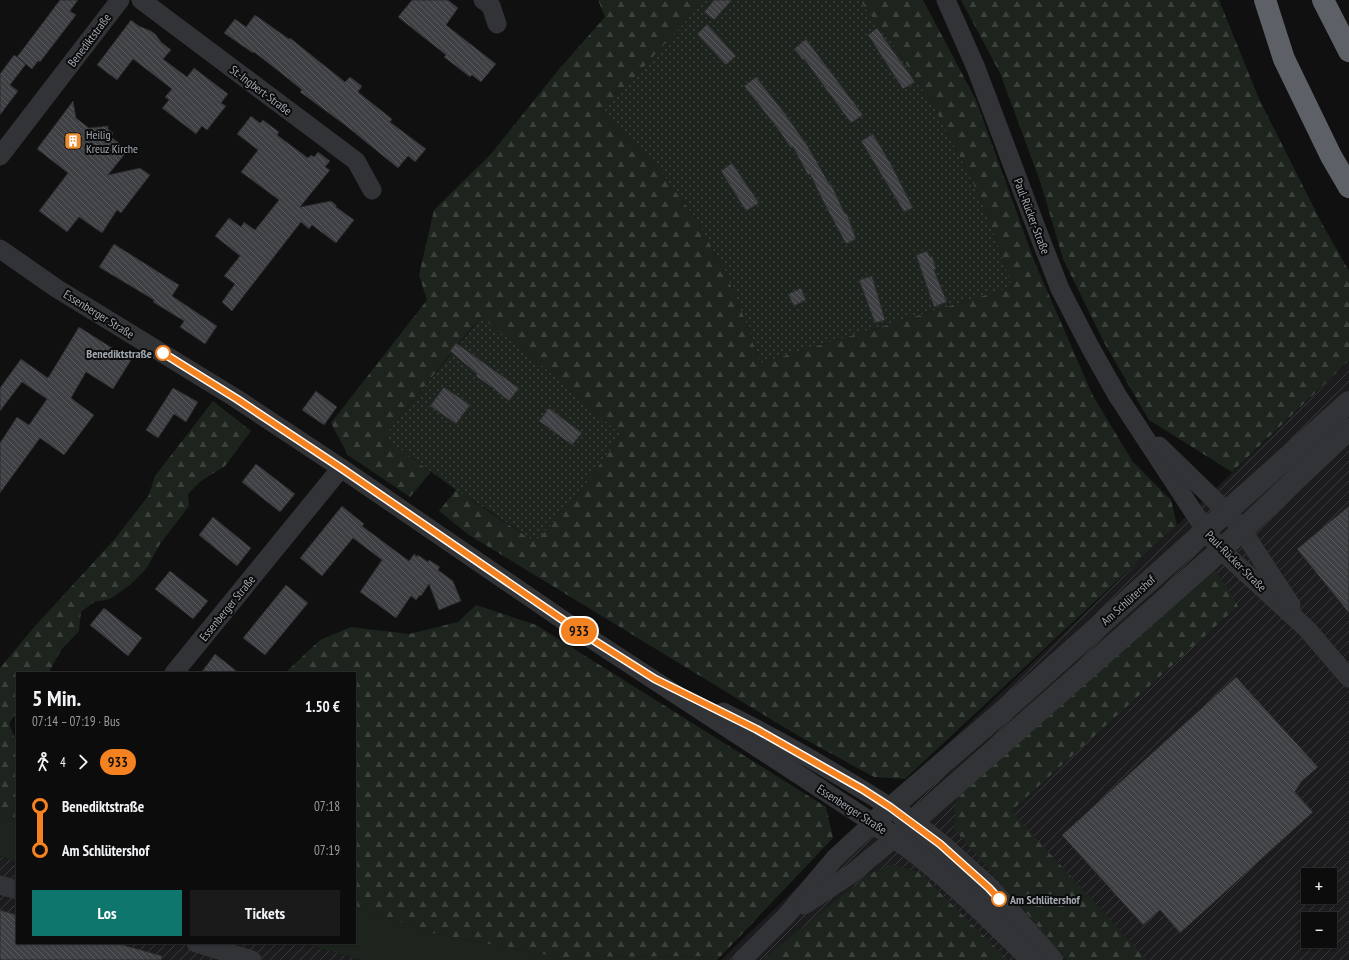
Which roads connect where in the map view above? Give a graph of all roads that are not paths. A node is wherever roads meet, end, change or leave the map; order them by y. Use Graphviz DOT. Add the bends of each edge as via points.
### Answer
graph roads {
  1 [pos="120,0"];
  2 [pos="141,0"];
  3 [pos="483,0"];
  4 [pos="946,0"];
  5 [pos="1265,0"];
  6 [pos="1323,0"];
  7 [pos="497,24"];
  8 [pos="1349,51"];
  9 [pos="0,156"];
  10 [pos="1349,187"];
  11 [pos="372,190"];
  12 [pos="0,249"];
  13 [pos="1349,402"];
  14 [pos="1136,424"];
  15 [pos="1349,429"];
  16 [pos="341,468"];
  17 [pos="1227,512"];
  18 [pos="1242,530"];
  19 [pos="1206,531"];
  20 [pos="1221,550"];
  21 [pos="1306,630"];
  22 [pos="175,672"];
  23 [pos="1349,678"];
  24 [pos="655,679"];
  25 [pos="890,807"];
  26 [pos="873,823"];
  27 [pos="912,823"];
  28 [pos="896,837"];
  29 [pos="0,885"];
  30 [pos="16,890"];
  31 [pos="788,915"];
  32 [pos="199,944"];
  33 [pos="252,960"];
  34 [pos="742,960"];
  35 [pos="1032,960"];
  36 [pos="1052,960"];
  1 -- 9 [label="street, Benediktstraße"];
  2 -- 11 [label="street, St.-Ingbert-Straße" via="356,161"];
  3 -- 7 [label="street" via="491,6"];
  4 -- 14 [label="street, Paul-Rücker-Straße" via="976,68 1060,289 1093,354"];
  5 -- 10 [label="highway" via="1284,58 1331,156"];
  6 -- 8 [label="highway"];
  12 -- 16 [label="street, Essenberger Straße" via="56,288 237,399"];
  13 -- 17 [label="street, Am Schlütershof"];
  14 -- 17 [label="street, Paul-Rücker-Straße"];
  14 -- 19 [label="street, Paul-Rücker-Straße"];
  15 -- 18 [label="street, Am Schlütershof"];
  16 -- 22 [label="street, Essenberger Straße"];
  16 -- 24 [label="street, Essenberger Straße" via="582,633"];
  17 -- 18 [label="street, Paul-Rücker-Straße"];
  17 -- 19 [label="street, Am Schlütershof"];
  18 -- 20 [label="street, Am Schlütershof"];
  18 -- 21 [label="street, Paul-Rücker-Straße"];
  19 -- 20 [label="street, Paul-Rücker-Straße"];
  19 -- 25 [label="street, Am Schlütershof" via="1024,693"];
  20 -- 21 [label="street, Paul-Rücker-Straße"];
  20 -- 27 [label="street, Am Schlütershof"];
  21 -- 23 [label="street, Paul-Rücker-Straße"];
  24 -- 25 [label="street, Essenberger Straße" via="756,729"];
  24 -- 26 [label="street, Essenberger Straße"];
  25 -- 26 [label="street, Am Schlütershof"];
  25 -- 27 [label="street, Essenberger Straße"];
  26 -- 28 [label="street, Essenberger Straße"];
  26 -- 31 [label="street, Am Schlütershof" via="836,857"];
  27 -- 28 [label="street, Am Schlütershof"];
  27 -- 36 [label="street, Essenberger Straße" via="940,844 989,888"];
  28 -- 31 [label="street, Am Schlütershof" via="851,874"];
  28 -- 35 [label="street, Essenberger Straße" via="975,904"];
  29 -- 30 [label="street"];
  31 -- 34 [label="street, Am Schlütershof"];
  32 -- 33 [label="street"];
}
